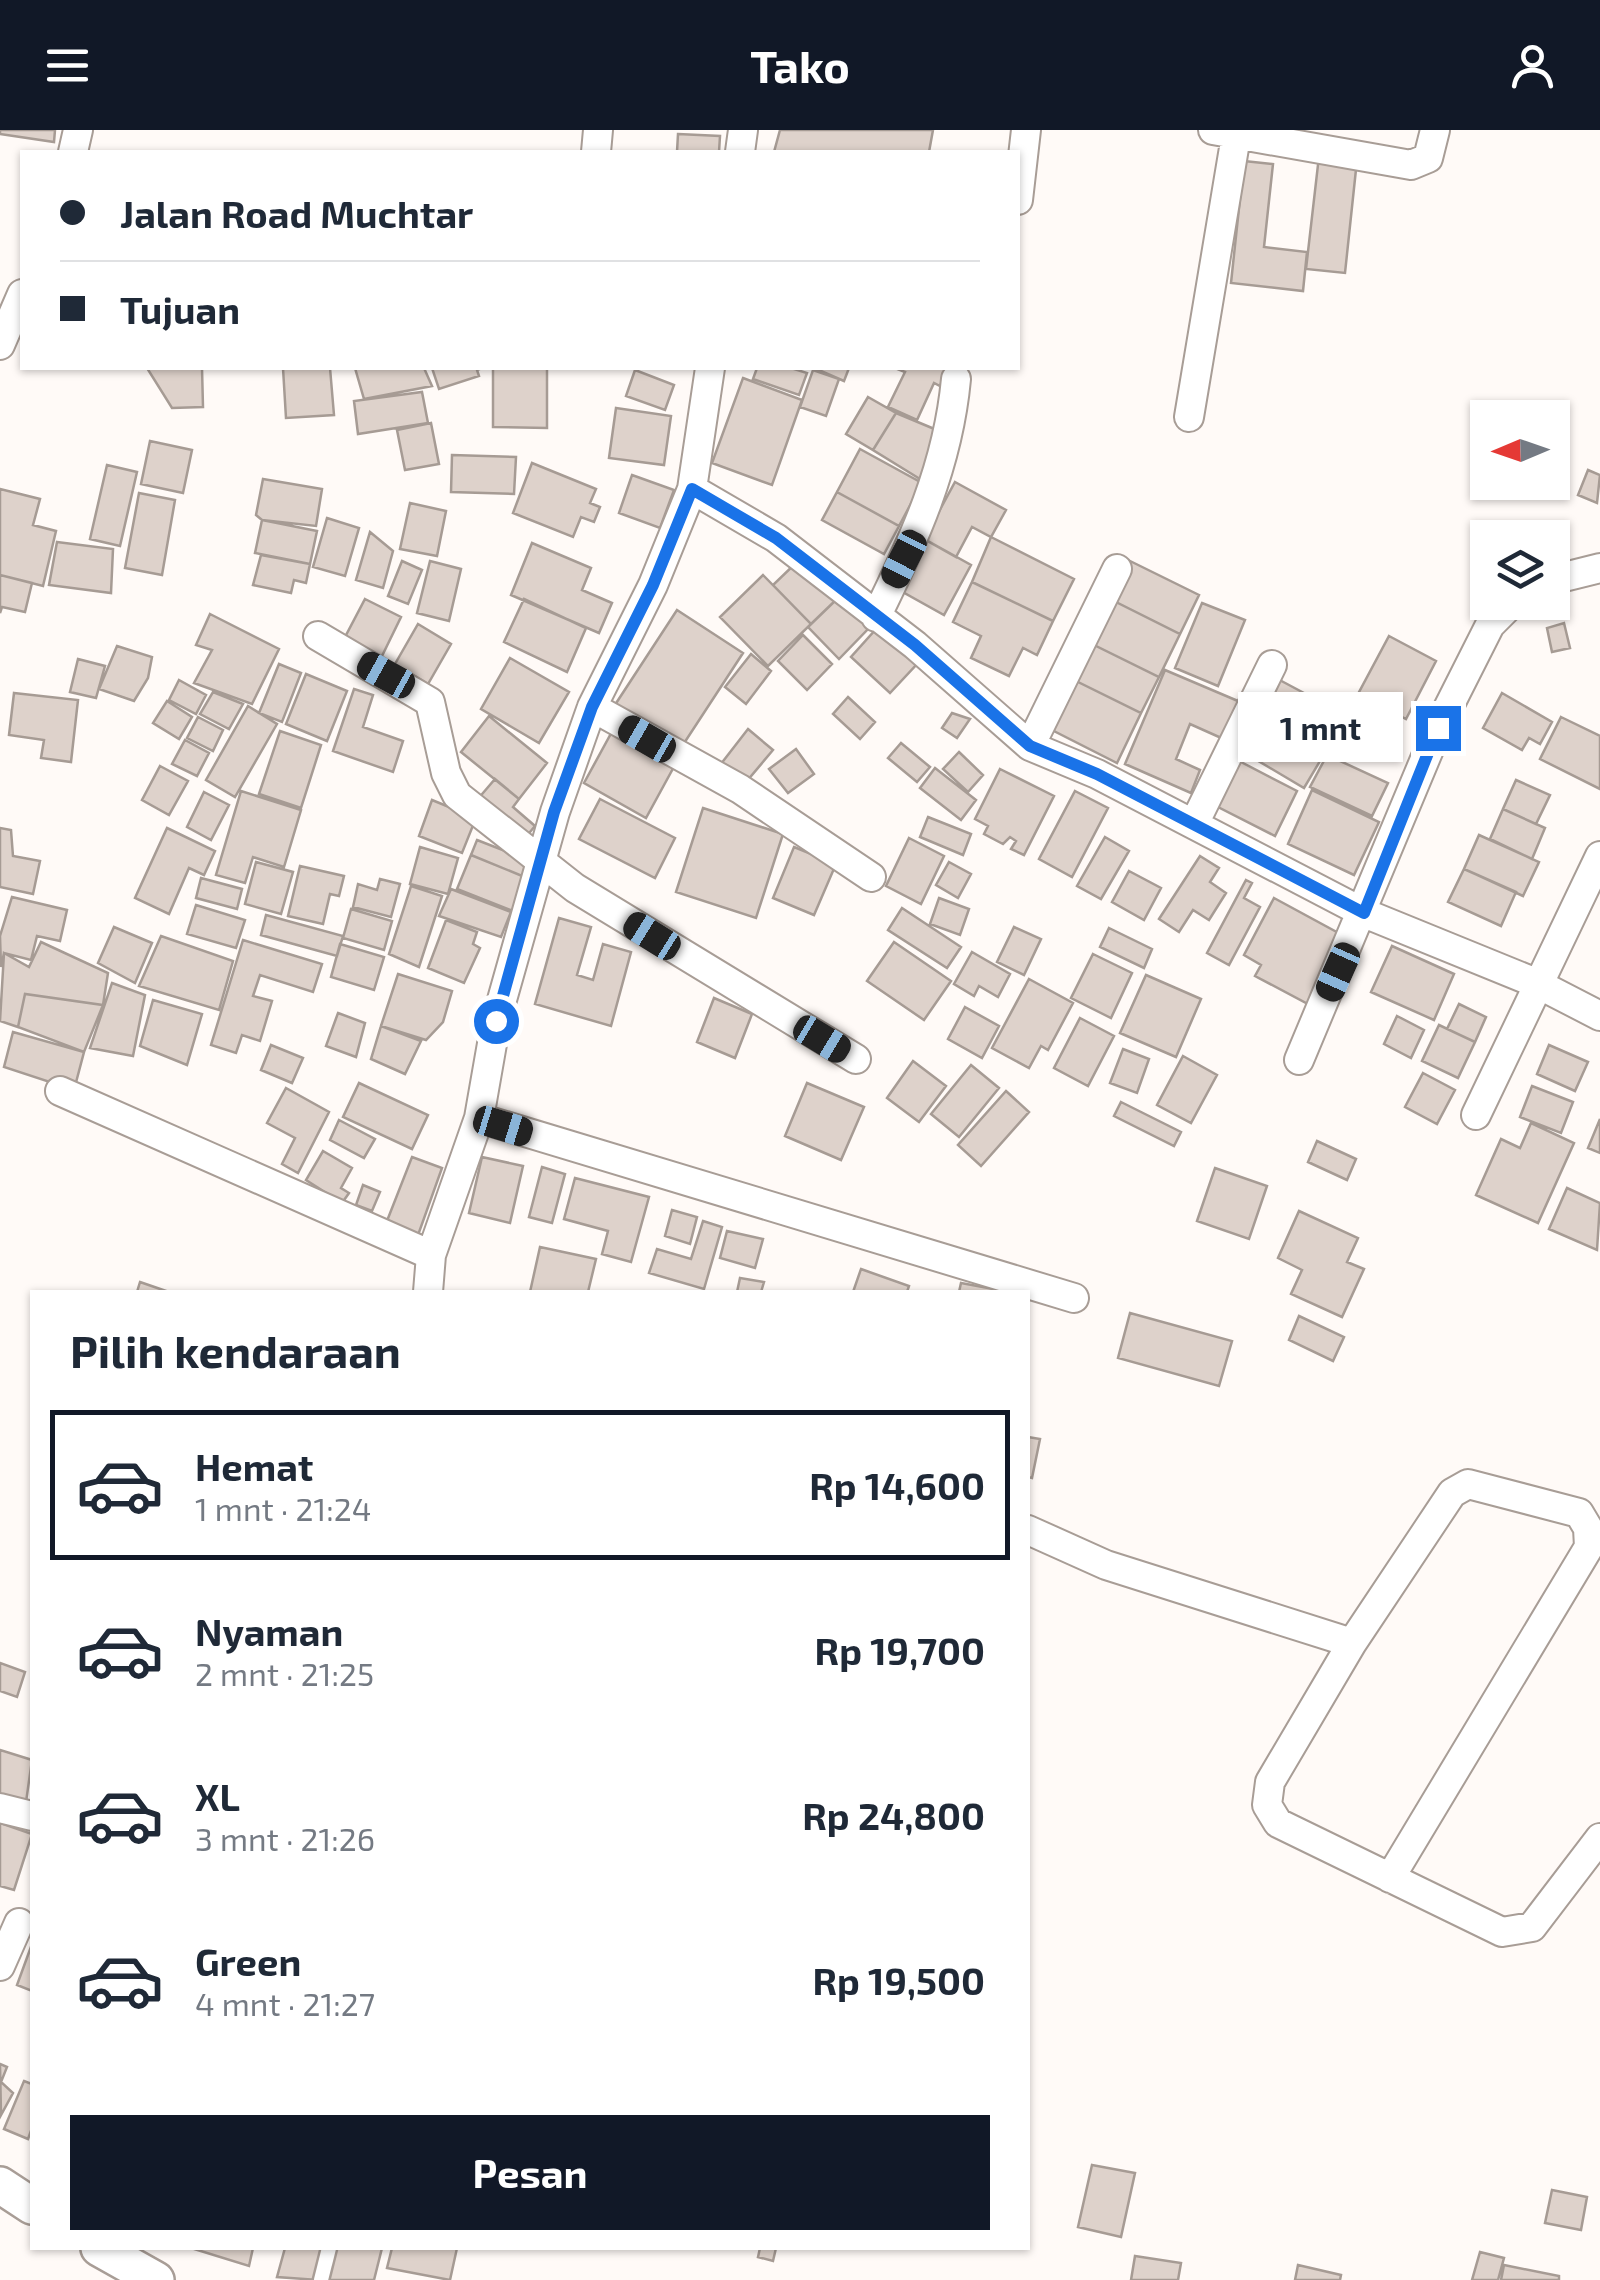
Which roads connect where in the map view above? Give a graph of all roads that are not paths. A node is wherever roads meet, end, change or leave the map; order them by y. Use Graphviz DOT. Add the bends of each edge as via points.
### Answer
graph roads {
  1 [pos="1026,130"];
  2 [pos="1435,130"];
  3 [pos="1229,131"];
  4 [pos="1020,182"];
  5 [pos="20,299"];
  6 [pos="0,344"];
  7 [pos="710,370"];
  8 [pos="956,379"];
  9 [pos="1189,418"];
  10 [pos="692,489"];
  11 [pos="1600,568"];
  12 [pos="1118,569"];
  13 [pos="1570,576"];
  14 [pos="876,617"];
  15 [pos="1496,620"];
  16 [pos="318,636"];
  17 [pos="1272,665"];
  18 [pos="592,707"];
  19 [pos="1030,746"];
  20 [pos="1194,824"];
  21 [pos="1600,856"];
  22 [pos="541,859"];
  23 [pos="871,877"];
  24 [pos="1364,913"];
  25 [pos="1536,983"];
  26 [pos="1600,1016"];
  27 [pos="856,1059"];
  28 [pos="1299,1060"];
  29 [pos="60,1091"];
  30 [pos="1476,1115"];
  31 [pos="479,1118"];
  32 [pos="431,1254"];
  33 [pos="428,1290"];
  34 [pos="1074,1298"];
  35 [pos="1030,1531"];
  36 [pos="1352,1643"];
  37 [pos="0,1808"];
  38 [pos="30,1816"];
  39 [pos="1600,1838"];
  40 [pos="1390,1878"];
  41 [pos="19,1923"];
  42 [pos="0,1966"];
  43 [pos="0,2185"];
  44 [pos="30,2205"];
  45 [pos="104,2250"];
  46 [pos="328,2250"];
  47 [pos="144,2266"];
  48 [pos="321,2280"];
  1 -- 4 [label="street"];
  2 -- 3 [label="street" via="1428,158 1411,165"];
  3 -- 9 [label="street"];
  5 -- 6 [label="street"];
  7 -- 10 [label="street"];
  8 -- 14 [label="street" via="941,467"];
  10 -- 14 [label="street" via="776,538"];
  10 -- 18 [label="street"];
  11 -- 13 [label="street"];
  12 -- 19 [label="street"];
  14 -- 19 [label="street"];
  15 -- 24 [label="street" via="1438,728"];
  16 -- 22 [label="street" via="430,702 451,786"];
  17 -- 20 [label="street"];
  18 -- 22 [label="street"];
  18 -- 23 [label="street" via="740,789"];
  19 -- 20 [label="street"];
  20 -- 24 [label="street"];
  21 -- 25 [label="street"];
  22 -- 27 [label="street" via="575,888"];
  22 -- 31 [label="street" via="496,1021"];
  24 -- 25 [label="street"];
  24 -- 28 [label="street"];
  25 -- 26 [label="street"];
  25 -- 30 [label="street"];
  29 -- 32 [label="street"];
  31 -- 32 [label="street"];
  31 -- 34 [label="street"];
  32 -- 33 [label="street"];
  35 -- 36 [label="street" via="1106,1565"];
  36 -- 40 [label="street" via="1270,1782 1267,1805 1278,1823"];
  36 -- 40 [label="street" via="1452,1492 1468,1484 1579,1513 1588,1528 1589,1546"];
  37 -- 38 [label="street"];
  39 -- 40 [label="street" via="1532,1927 1518,1933 1502,1932"];
  41 -- 42 [label="street"];
  43 -- 44 [label="street"];
  45 -- 47 [label="street"];
  46 -- 48 [label="lane"];
}
